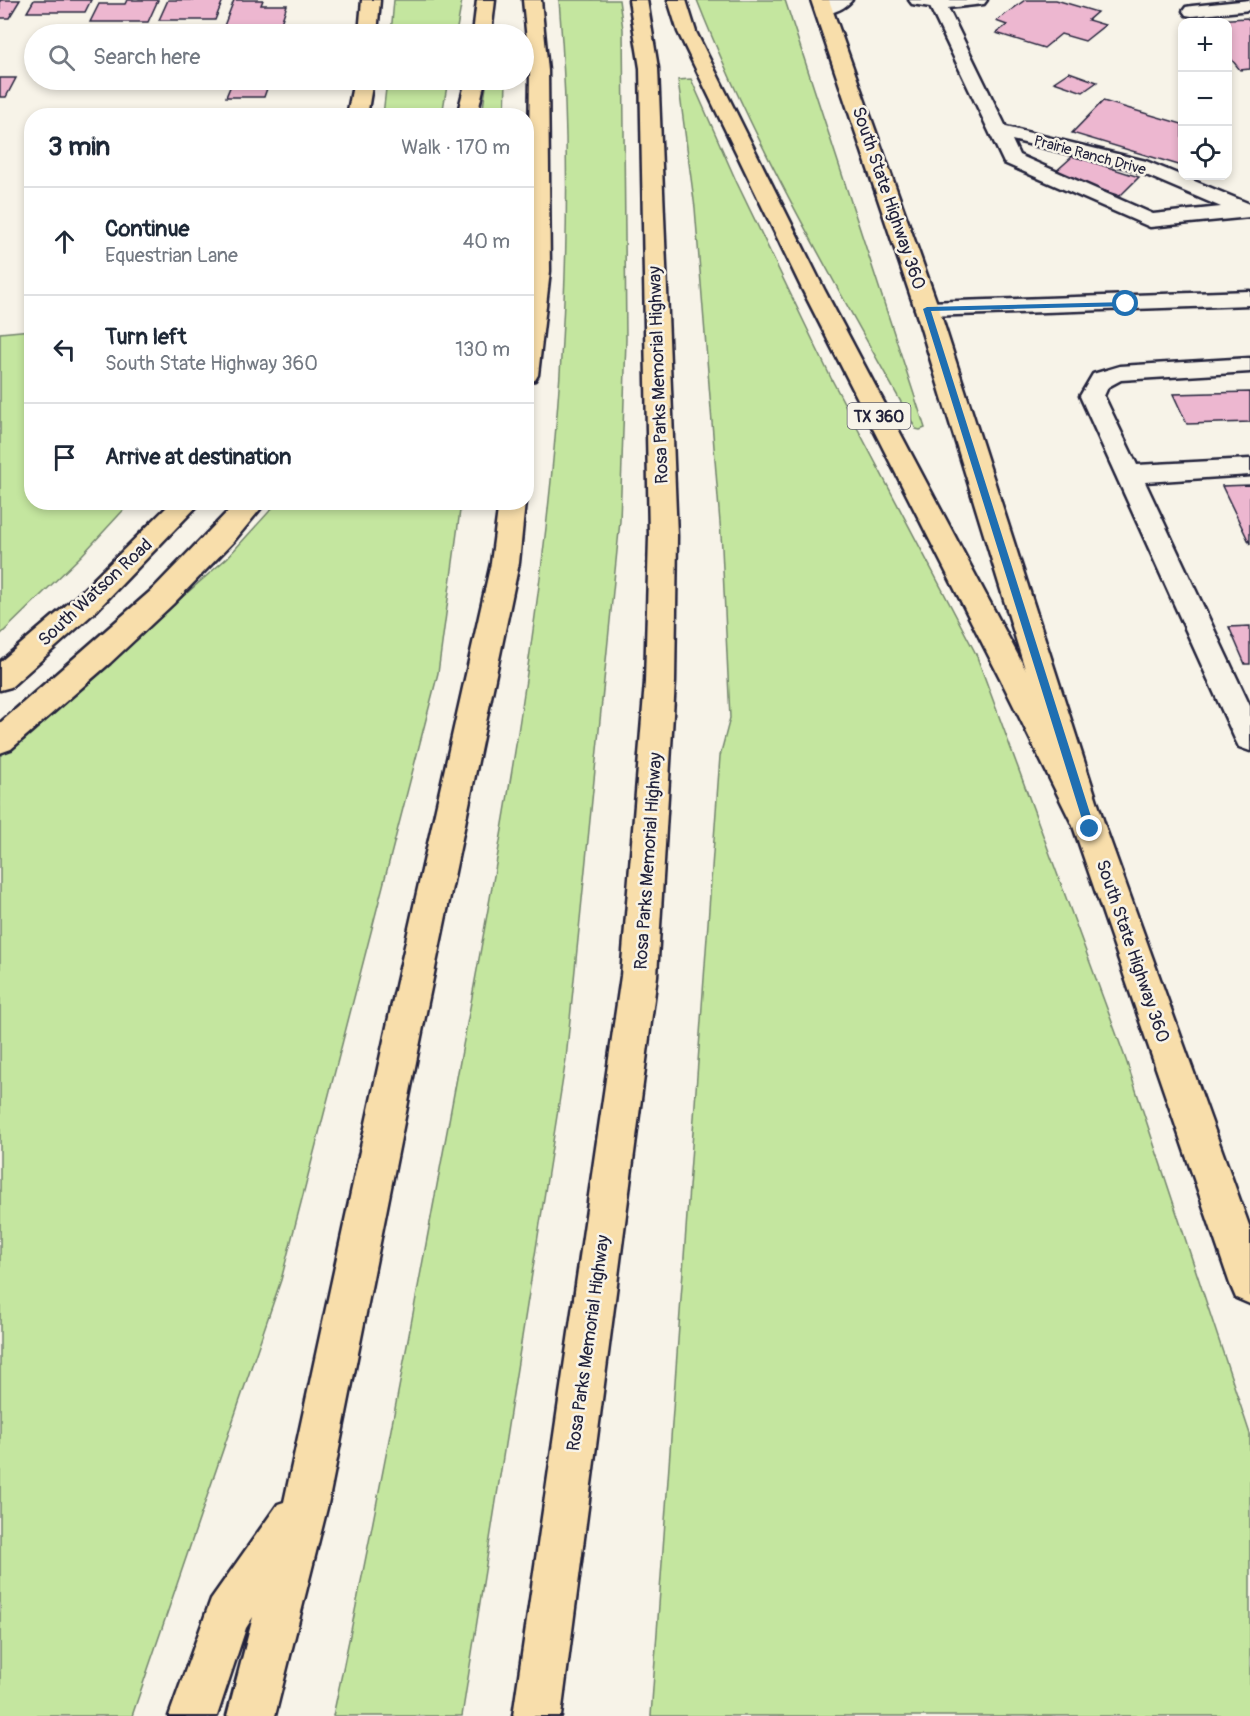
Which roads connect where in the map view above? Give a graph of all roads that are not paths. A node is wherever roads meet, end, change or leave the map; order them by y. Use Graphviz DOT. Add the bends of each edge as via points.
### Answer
graph roads {
  1 [pos="371,0"];
  2 [pos="486,0"];
  3 [pos="532,0"];
  4 [pos="638,0"];
  5 [pos="677,0"];
  6 [pos="916,0"];
  7 [pos="978,0"];
  8 [pos="829,3"];
  9 [pos="938,3"];
  10 [pos="1250,5"];
  11 [pos="1192,11"];
  12 [pos="369,24"];
  13 [pos="483,24"];
  14 [pos="361,90"];
  15 [pos="473,90"];
  16 [pos="358,108"];
  17 [pos="469,108"];
  18 [pos="998,131"];
  19 [pos="1249,211"];
  20 [pos="1250,298"];
  21 [pos="927,309"];
  22 [pos="534,311"];
  23 [pos="1250,365"];
  24 [pos="1250,467"];
  25 [pos="1129,474"];
  26 [pos="180,510"];
  27 [pos="246,510"];
  28 [pos="511,510"];
  29 [pos="0,679"];
  30 [pos="1250,739"];
  31 [pos="0,741"];
  32 [pos="1090,829"];
  33 [pos="1250,1284"];
  34 [pos="306,1504"];
  35 [pos="193,1716"];
  36 [pos="251,1716"];
  37 [pos="537,1716"];
  1 -- 12 [label="main road"];
  2 -- 13 [label="main road"];
  3 -- 22 [label="main road" via="539,71 539,271"];
  4 -- 37 [label="main road, Rosa Parks Memorial Highway" via="649,68 663,536 660,682 639,976"];
  5 -- 32 [label="main road, TX 360" via="687,32 814,291"];
  6 -- 9 [label="street"];
  7 -- 9 [label="street"];
  8 -- 21 [label="main road, South State Highway 360"];
  9 -- 18 [label="street, Prairie Ranch Drive"];
  10 -- 11 [label="street"];
  14 -- 16 [label="main road"];
  15 -- 17 [label="main road"];
  18 -- 19 [label="street, Prairie Ranch Drive" via="1139,165"];
  18 -- 19 [label="street, Prairie Ranch Drive" via="1011,159 1150,221"];
  20 -- 21 [label="street"];
  21 -- 32 [label="main road, South State Highway 360"];
  23 -- 25 [label="street" via="1103,377 1092,396"];
  24 -- 25 [label="street"];
  25 -- 30 [label="street"];
  26 -- 29 [label="main road, South Watson Road" via="86,604"];
  27 -- 31 [label="main road" via="214,548 94,661"];
  28 -- 34 [label="main road" via="505,563"];
  32 -- 33 [label="main road, South State Highway 360 / TX 360"];
  34 -- 35 [label="main road" via="227,1615"];
  34 -- 36 [label="main road"];
}
